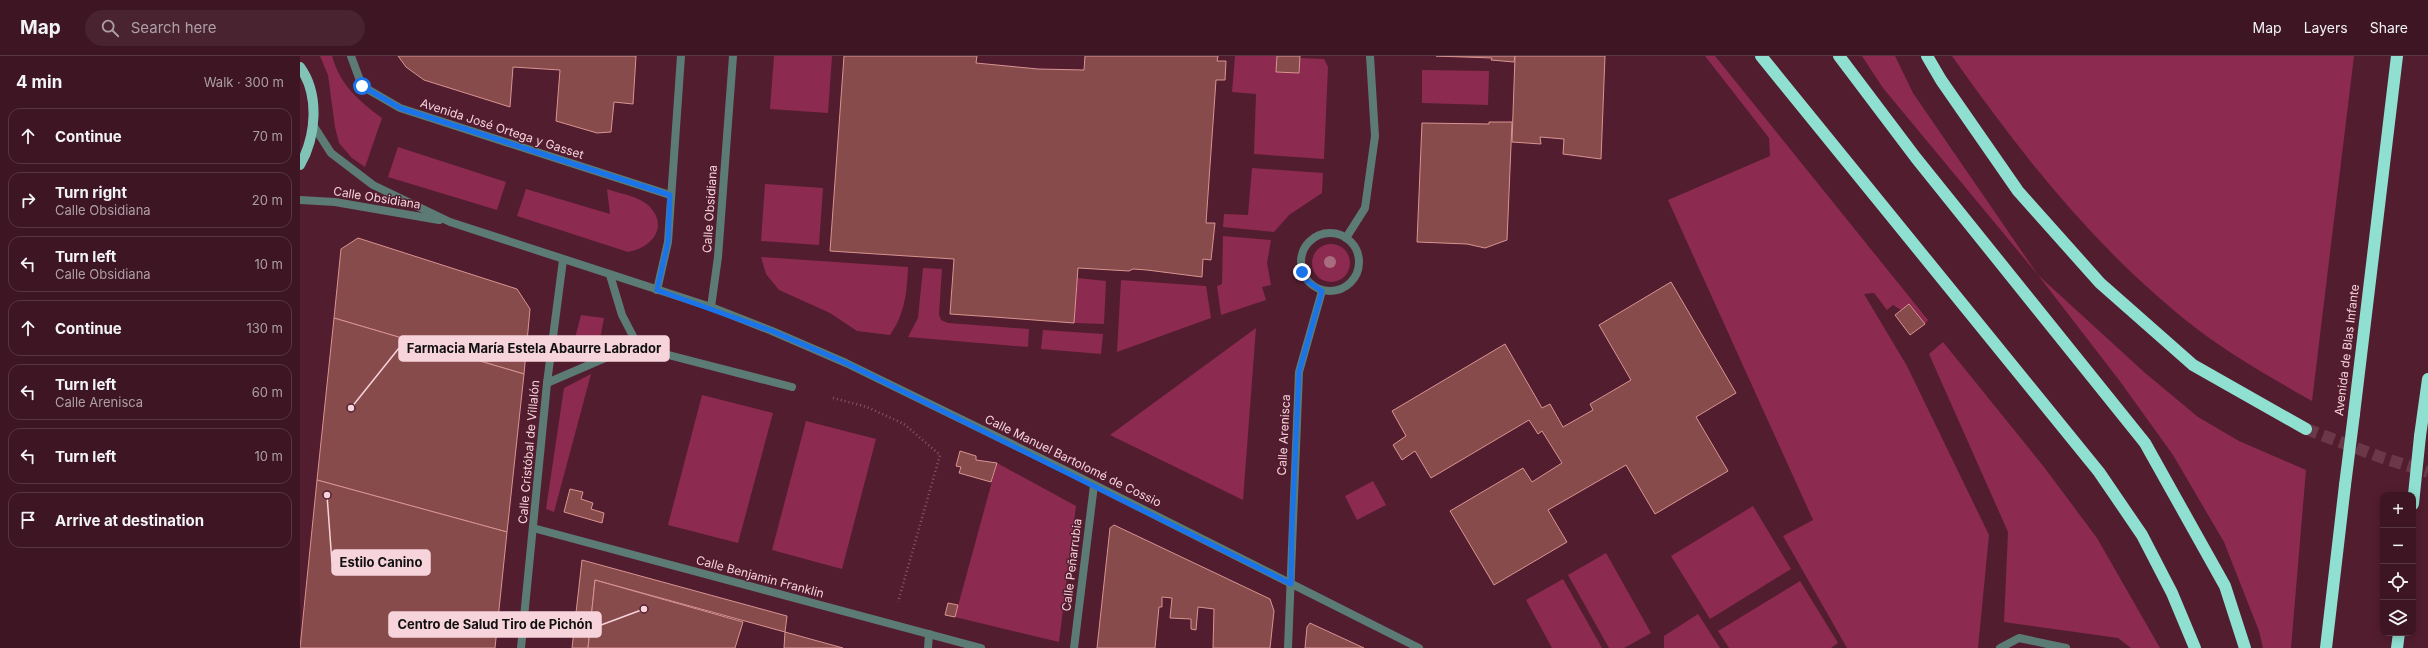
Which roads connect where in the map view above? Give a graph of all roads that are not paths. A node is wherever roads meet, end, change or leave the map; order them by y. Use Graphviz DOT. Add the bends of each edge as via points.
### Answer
graph roads {
  1 [pos="351,56"];
  2 [pos="681,56"];
  3 [pos="733,56"];
  4 [pos="1370,56"];
  5 [pos="1761,56"];
  6 [pos="1839,56"];
  7 [pos="1927,56"];
  8 [pos="2397,56"];
  9 [pos="300,67"];
  10 [pos="314,125"];
  11 [pos="300,165"];
  12 [pos="670,195"];
  13 [pos="300,200"];
  14 [pos="450,222"];
  15 [pos="1346,238"];
  16 [pos="563,260"];
  17 [pos="610,275"];
  18 [pos="657,290"];
  19 [pos="1322,291"];
  20 [pos="711,307"];
  21 [pos="653,351"];
  22 [pos="2428,379"];
  23 [pos="547,383"];
  24 [pos="792,387"];
  25 [pos="2306,429"];
  26 [pos="1094,485"];
  27 [pos="2414,492"];
  28 [pos="533,528"];
  29 [pos="1291,584"];
  30 [pos="930,634"];
  31 [pos="2399,636"];
  32 [pos="521,648"];
  33 [pos="928,648"];
  34 [pos="981,648"];
  35 [pos="1074,648"];
  36 [pos="1288,648"];
  37 [pos="1419,648"];
  38 [pos="2000,648"];
  39 [pos="2066,648"];
  40 [pos="2195,648"];
  41 [pos="2245,648"];
  42 [pos="2326,648"];
  43 [pos="2397,648"];
  1 -- 12 [label="street, Avenida José Ortega y Gasset" via="362,86 400,108"];
  2 -- 12 [label="street"];
  3 -- 20 [label="street, Calle Obsidiana" via="718,257"];
  4 -- 15 [label="street" via="1375,136 1365,208"];
  5 -- 40 [label="highway" via="2099,472 2142,535 2172,594"];
  6 -- 41 [label="highway" via="1916,158 2145,443 2225,586"];
  7 -- 25 [label="highway" via="2018,191 2100,282 2193,365"];
  8 -- 42 [label="highway, Avenida de Blas Infante, bridge"];
  9 -- 10 [label="main road" via="312,97"];
  10 -- 11 [label="main road" via="307,153"];
  10 -- 14 [label="street, Calle Obsidiana" via="330,153 373,185"];
  12 -- 18 [label="street" via="668,242"];
  13 -- 14 [label="street, Calle Obsidiana" via="335,202"];
  14 -- 16 [label="street, Calle Obsidiana"];
  15 -- 19 [label="street" via="1358,252 1359,264 1356,275 1349,285 1339,291"];
  15 -- 19 [label="street" via="1328,233 1316,236 1302,251 1302,272 1307,281"];
  16 -- 17 [label="street, Calle Obsidiana"];
  16 -- 23 [label="street, Calle Cristóbal de Villalón"];
  17 -- 18 [label="street, Calle Obsidiana"];
  17 -- 21 [label="street" via="622,314 635,340"];
  18 -- 20 [label="street, Calle Obsidiana"];
  19 -- 29 [label="street, Calle Arenisca" via="1299,372"];
  20 -- 26 [label="street, Calle Manuel Bartolomé de Cossio" via="846,363"];
  21 -- 23 [label="street" via="612,355"];
  21 -- 24 [label="street"];
  22 -- 27 [label="highway, bridge"];
  23 -- 28 [label="street, Calle Cristóbal de Villalón"];
  26 -- 29 [label="street, Calle Manuel Bartolomé de Cossio"];
  26 -- 35 [label="street, Calle Peñarrubia"];
  28 -- 30 [label="street, Calle Benjamin Franklin"];
  28 -- 32 [label="street, Calle Cristóbal de Villalón"];
  29 -- 36 [label="street, Calle Arenisca"];
  29 -- 37 [label="street, Calle Manuel Bartolomé de Cossio"];
  30 -- 33 [label="street"];
  30 -- 34 [label="street, Calle Benjamin Franklin"];
  31 -- 43 [label="highway"];
  38 -- 39 [label="street" via="2019,638"];
}
